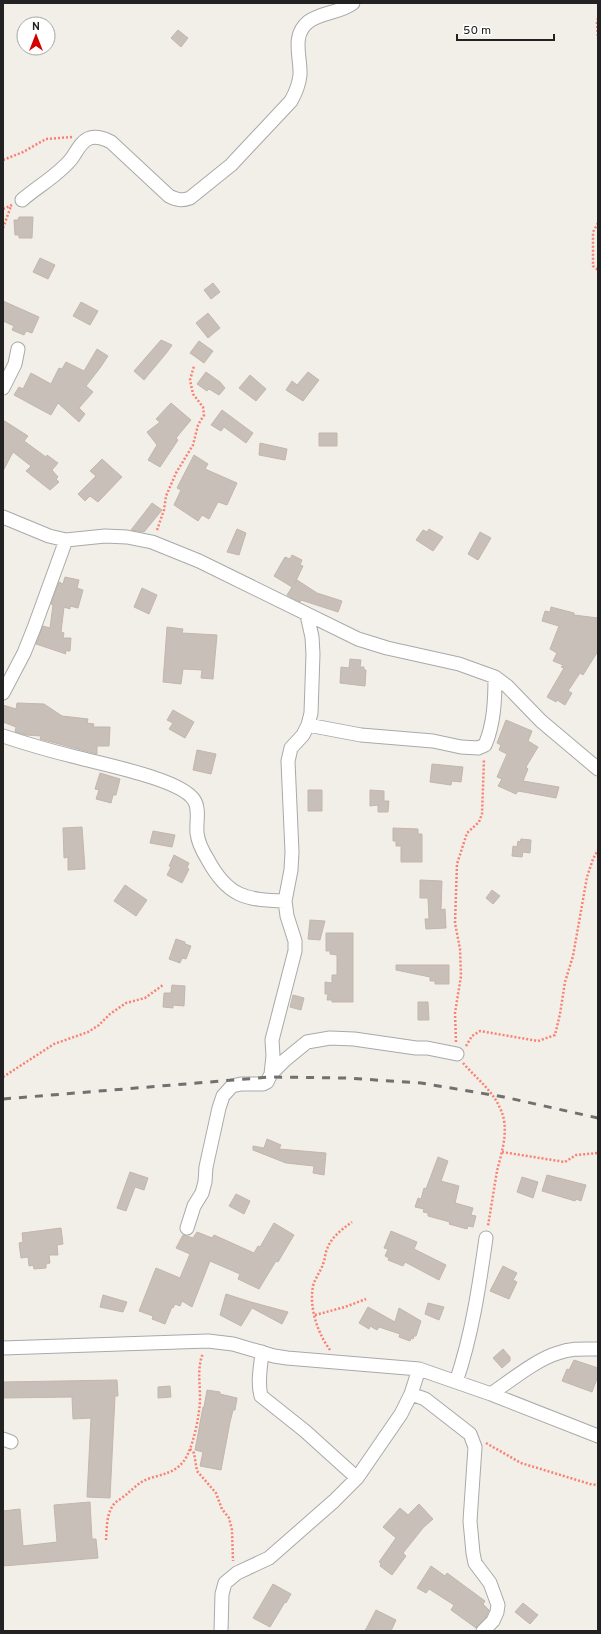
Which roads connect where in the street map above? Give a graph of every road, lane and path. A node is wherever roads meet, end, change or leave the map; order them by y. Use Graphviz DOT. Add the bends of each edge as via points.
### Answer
graph roads {
  1 [pos="353,3"];
  2 [pos="598,18"];
  3 [pos="598,39"];
  4 [pos="83,142"];
  5 [pos="3,160"];
  6 [pos="17,202"];
  7 [pos="598,223"];
  8 [pos="3,228"];
  9 [pos="598,270"];
  10 [pos="18,349"];
  11 [pos="194,366"];
  12 [pos="3,388"];
  13 [pos="3,517"];
  14 [pos="66,540"];
  15 [pos="152,542"];
  16 [pos="307,615"];
  17 [pos="495,677"];
  18 [pos="3,693"];
  19 [pos="308,725"];
  20 [pos="3,736"];
  21 [pos="485,745"];
  22 [pos="598,769"];
  23 [pos="598,850"];
  24 [pos="285,901"];
  25 [pos="163,985"];
  26 [pos="457,1054"];
  27 [pos="271,1074"];
  28 [pos="3,1077"];
  29 [pos="502,1152"];
  30 [pos="598,1153"];
  31 [pos="352,1222"];
  32 [pos="188,1228"];
  33 [pos="486,1238"];
  34 [pos="366,1299"];
  35 [pos="315,1315"];
  36 [pos="208,1341"];
  37 [pos="3,1348"];
  38 [pos="598,1348"];
  39 [pos="262,1352"];
  40 [pos="338,1362"];
  41 [pos="420,1369"];
  42 [pos="456,1382"];
  43 [pos="411,1394"];
  44 [pos="491,1394"];
  45 [pos="598,1436"];
  46 [pos="473,1439"];
  47 [pos="190,1449"];
  48 [pos="357,1478"];
  49 [pos="598,1485"];
  50 [pos="106,1540"];
  51 [pos="234,1576"];
  52 [pos="221,1631"];
  53 [pos="483,1631"];
  1 -- 4 [label="street" via="308,22 299,36 297,54 300,73 298,88 291,100 230,164 190,198 176,200 168,196 111,142 101,138 91,138"];
  2 -- 3 [label="path"];
  4 -- 5 [label="path" via="73,137 46,139"];
  4 -- 6 [label="street" via="70,160"];
  6 -- 8 [label="path"];
  7 -- 9 [label="path" via="593,232 593,266"];
  10 -- 12 [label="street" via="15,364"];
  11 -- 15 [label="path" via="190,380 194,394 203,407 204,415 198,425 193,445 176,472 166,496 164,510"];
  13 -- 14 [label="street" via="49,536"];
  14 -- 15 [label="street" via="105,536"];
  14 -- 18 [label="street" via="24,653"];
  15 -- 16 [label="street" via="199,561"];
  16 -- 17 [label="street" via="358,639 459,664"];
  16 -- 19 [label="street" via="312,637 311,713"];
  17 -- 21 [label="street" via="495,697"];
  17 -- 22 [label="street" via="541,721"];
  19 -- 21 [label="street" via="361,735 434,741 461,747 478,748"];
  19 -- 24 [label="street" via="288,754 292,852"];
  20 -- 24 [label="street" via="158,779 187,793 194,800 197,809 198,840 213,870 225,885 245,897 264,901"];
  21 -- 26 [label="path" via="482,814 479,822 467,833 456,864 455,923 460,949 461,976 455,1013"];
  23 -- 26 [label="path" via="586,877 573,956 565,982 555,1035 538,1041 480,1031 472,1036 468,1044"];
  24 -- 27 [label="street" via="295,951 272,1040"];
  25 -- 28 [label="path" via="145,998 126,1003 88,1032 54,1044"];
  26 -- 27 [label="street" via="428,1048 330,1038 307,1042"];
  26 -- 29 [label="path" via="501,1109 505,1134"];
  27 -- 32 [label="street" via="263,1084 232,1086 222,1096 205,1182"];
  29 -- 30 [label="path" via="565,1162 576,1156"];
  29 -- 33 [label="path"];
  31 -- 35 [label="path" via="336,1235 326,1251 324,1263 313,1285 312,1303"];
  33 -- 42 [label="street" via="477,1300 465,1357"];
  34 -- 35 [label="path"];
  35 -- 40 [label="path" via="324,1342"];
  36 -- 37 [label="street"];
  36 -- 39 [label="street" via="233,1344"];
  36 -- 47 [label="path" via="200,1360 200,1401"];
  38 -- 44 [label="street" via="558,1352"];
  39 -- 40 [label="street" via="287,1358"];
  39 -- 48 [label="street" via="259,1377 261,1396 305,1430"];
  40 -- 41 [label="street"];
  41 -- 42 [label="street"];
  41 -- 43 [label="street"];
  42 -- 44 [label="street"];
  43 -- 46 [label="street" via="425,1399"];
  43 -- 48 [label="street" via="401,1414"];
  44 -- 45 [label="street"];
  46 -- 49 [label="path" via="489,1444 521,1463"];
  46 -- 53 [label="street" via="475,1447 470,1521 473,1553 475,1563 490,1583 498,1605 493,1621"];
  47 -- 50 [label="path" via="183,1462 171,1473 149,1478 114,1504 110,1511"];
  47 -- 51 [label="path" via="194,1453 197,1471 216,1493 222,1509 229,1518"];
  48 -- 51 [label="street" via="269,1558"];
  51 -- 52 [label="street" via="225,1583 222,1594"];
}
